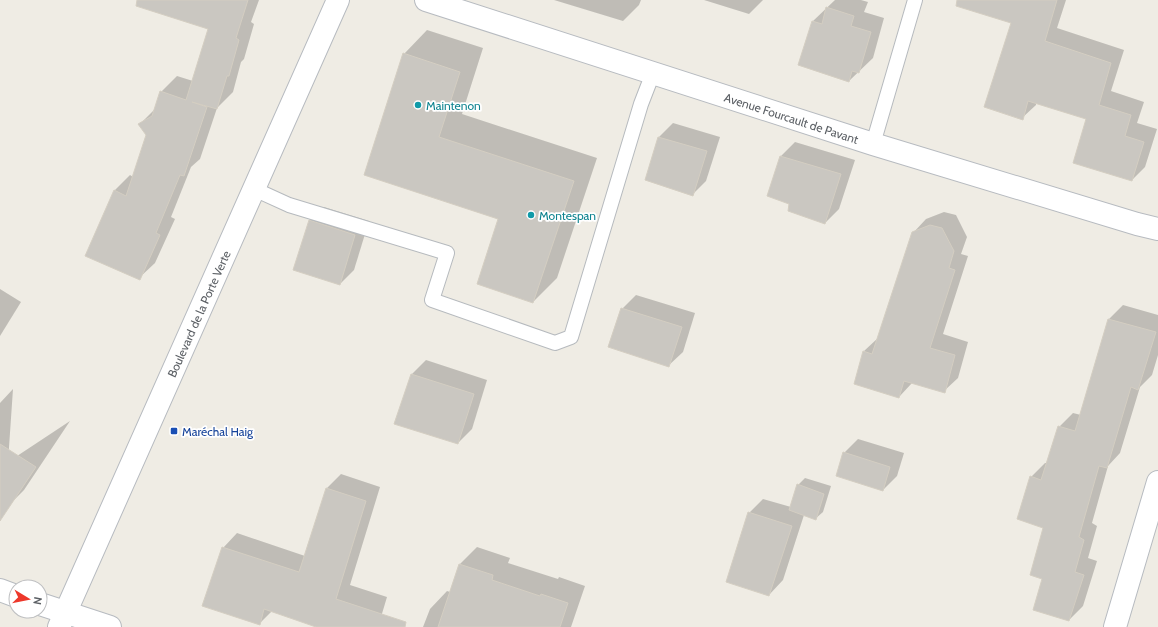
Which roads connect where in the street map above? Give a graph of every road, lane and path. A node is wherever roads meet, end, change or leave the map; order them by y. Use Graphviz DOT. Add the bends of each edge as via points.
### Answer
graph roads {
  1 [pos="338,0"];
  2 [pos="426,0"];
  3 [pos="916,0"];
  4 [pos="652,73"];
  5 [pos="872,144"];
  6 [pos="254,189"];
  7 [pos="1158,229"];
  8 [pos="1158,482"];
  9 [pos="48,610"];
  10 [pos="62,620"];
  11 [pos="110,627"];
  12 [pos="1115,627"];
  1 -- 6 [label="street, Boulevard de la Porte Verte"];
  2 -- 4 [label="street, Avenue Fourcault de Pavant"];
  3 -- 5 [label="lane"];
  4 -- 5 [label="street, Avenue Fourcault de Pavant"];
  4 -- 6 [label="lane" via="571,337 555,343 432,300 447,252 289,204"];
  5 -- 7 [label="street, Avenue Fourcault de Pavant"];
  6 -- 10 [label="street, Boulevard de la Porte Verte"];
  8 -- 12 [label="street"];
  9 -- 10 [label="street"];
  10 -- 11 [label="street"];
}
